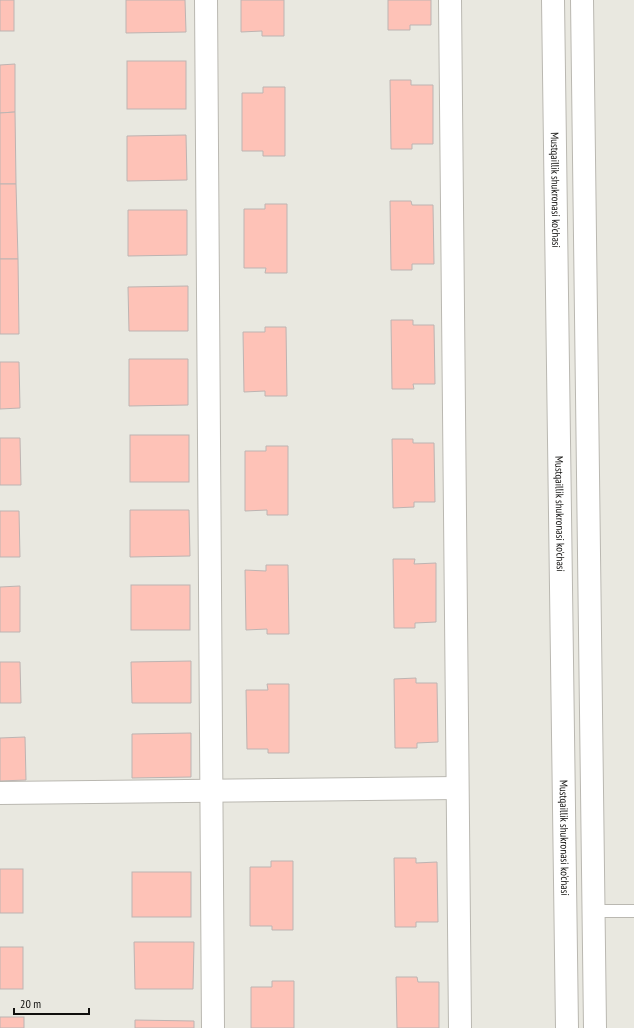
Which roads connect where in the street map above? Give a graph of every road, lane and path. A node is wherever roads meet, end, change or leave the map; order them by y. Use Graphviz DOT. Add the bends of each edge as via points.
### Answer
graph roads {
  1 [pos="206,0"];
  2 [pos="450,0"];
  3 [pos="553,0"];
  4 [pos="582,0"];
  5 [pos="457,788"];
  6 [pos="211,791"];
  7 [pos="0,794"];
  8 [pos="593,911"];
  9 [pos="634,911"];
  10 [pos="213,1028"];
  11 [pos="460,1028"];
  12 [pos="567,1028"];
  13 [pos="595,1028"];
  1 -- 6 [label="street"];
  2 -- 5 [label="street"];
  3 -- 12 [label="street, Mustqaillik shukronasi ko'chasi"];
  4 -- 8 [label="street"];
  5 -- 6 [label="street"];
  5 -- 11 [label="street"];
  6 -- 7 [label="street"];
  6 -- 10 [label="street"];
  8 -- 9 [label="lane"];
  8 -- 13 [label="street"];
}
